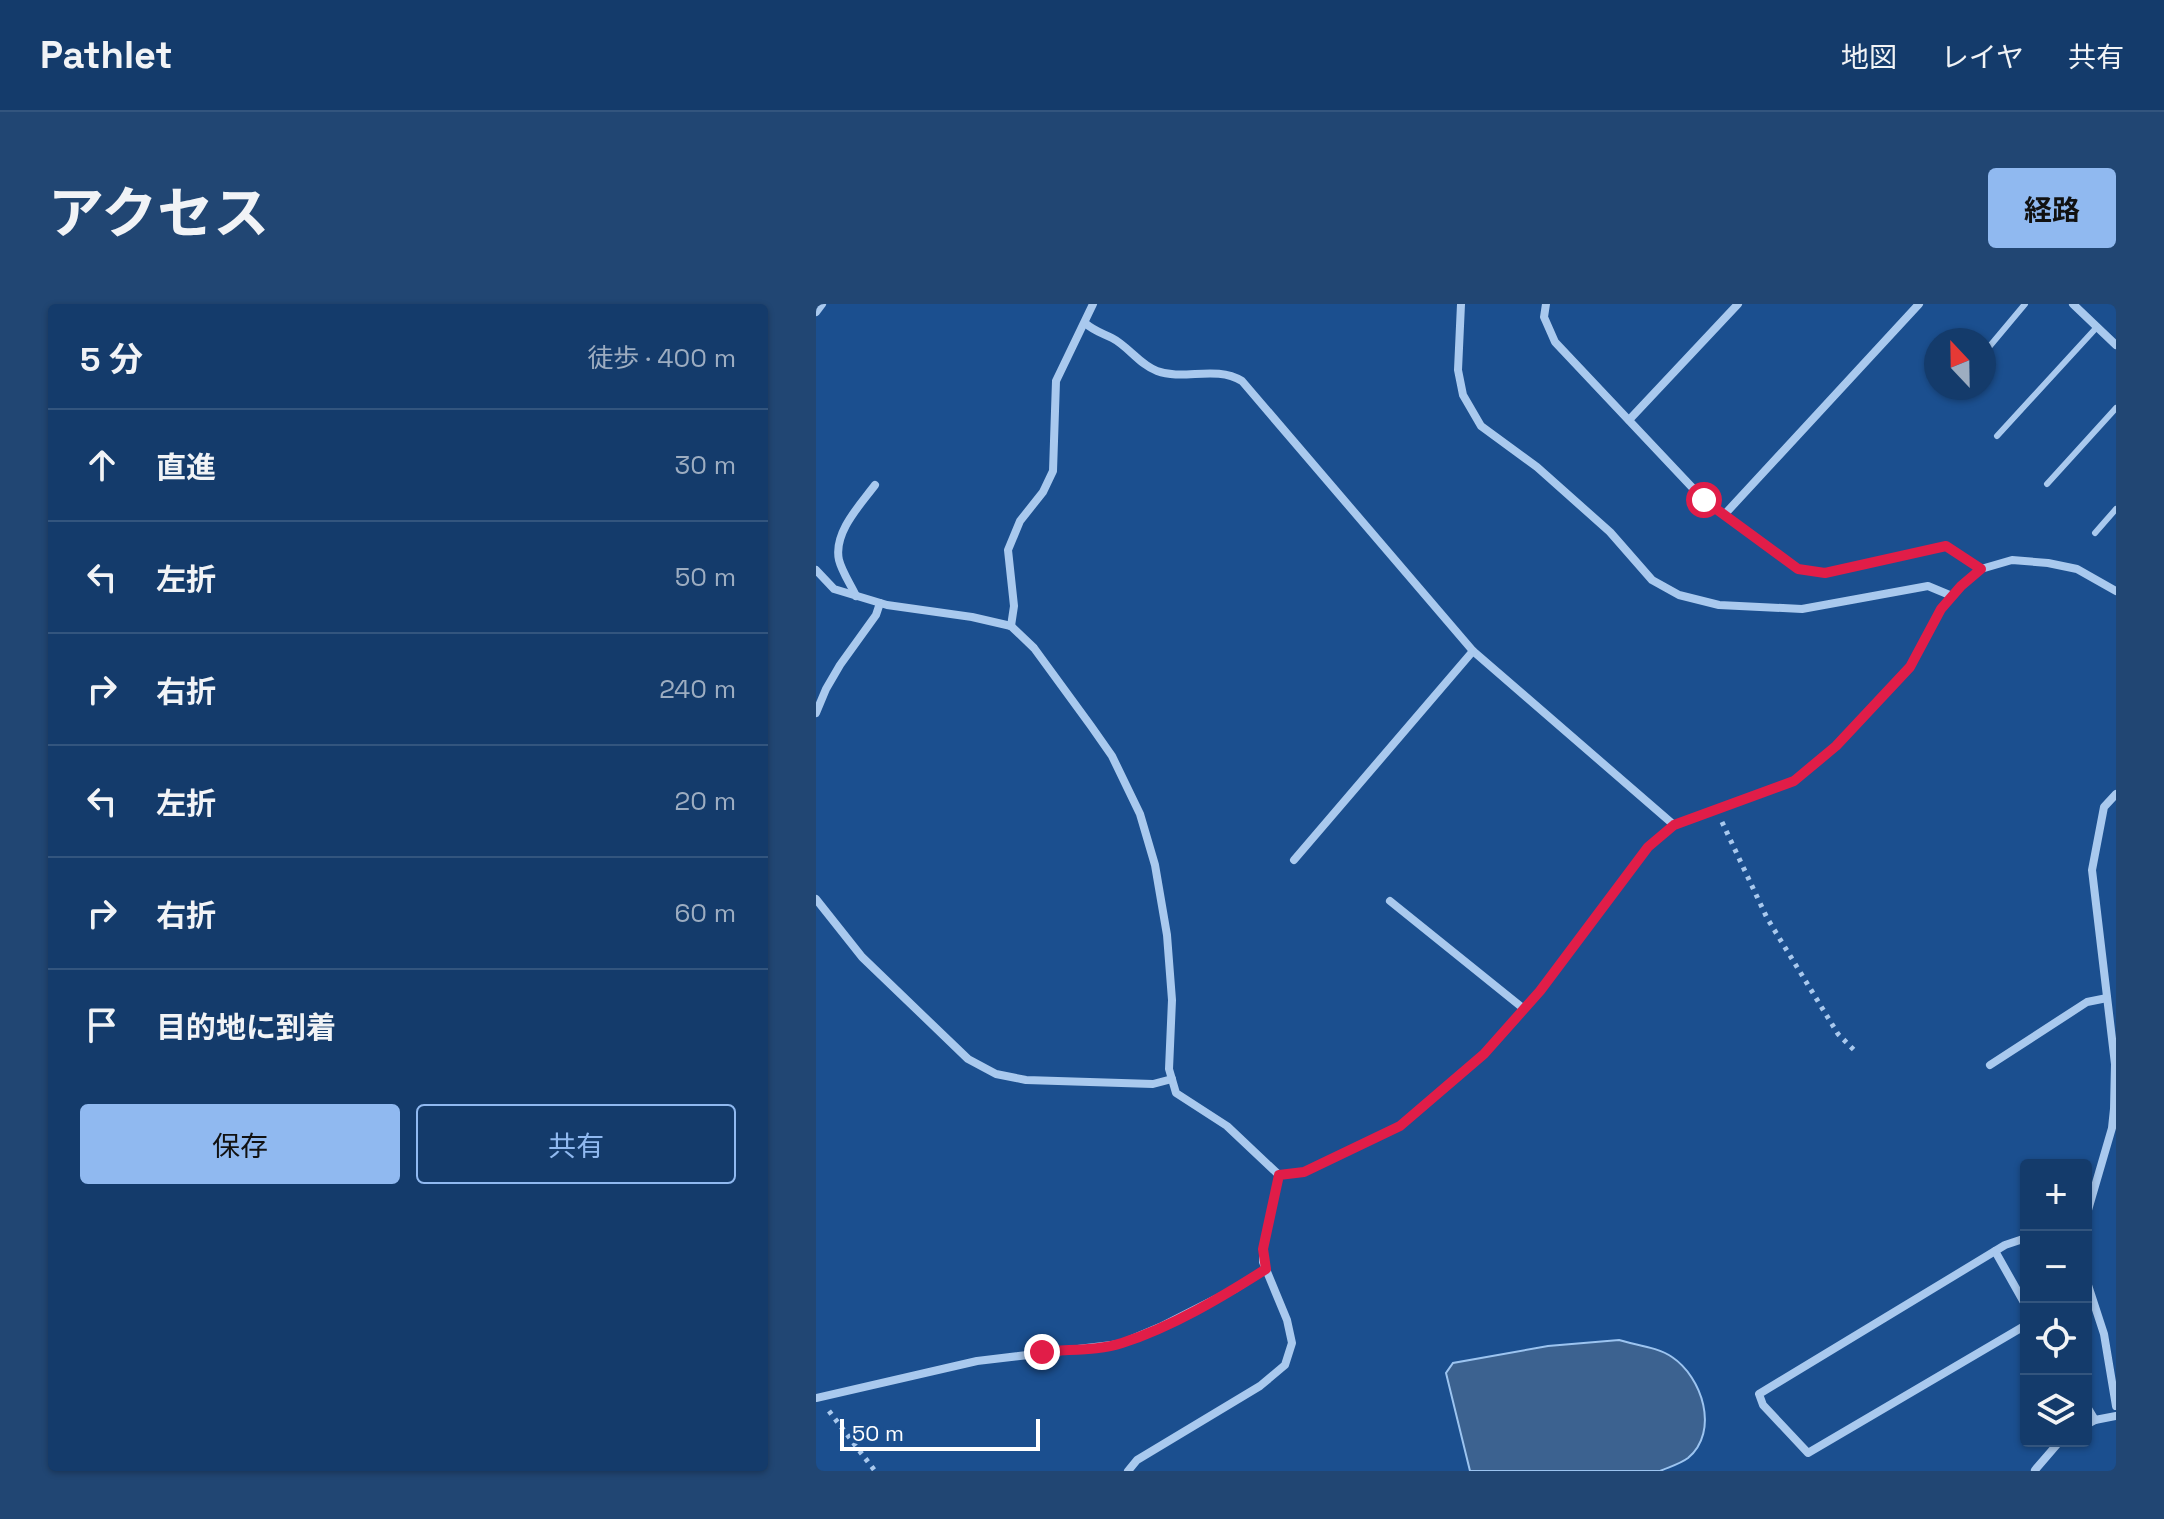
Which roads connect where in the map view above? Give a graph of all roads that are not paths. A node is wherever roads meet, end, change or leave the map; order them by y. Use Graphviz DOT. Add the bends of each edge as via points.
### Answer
graph roads {
  1 [pos="822,304"];
  2 [pos="1093,304"];
  3 [pos="1461,304"];
  4 [pos="1546,304"];
  5 [pos="1738,304"];
  6 [pos="1919,304"];
  7 [pos="2025,304"];
  8 [pos="2073,304"];
  9 [pos="816,312"];
  10 [pos="1085,323"];
  11 [pos="2097,327"];
  12 [pos="1996,339"];
  13 [pos="2116,345"];
  14 [pos="2116,408"];
  15 [pos="1629,420"];
  16 [pos="1997,436"];
  17 [pos="2047,484"];
  18 [pos="875,485"];
  19 [pos="2116,509"];
  20 [pos="1724,515"];
  21 [pos="2095,533"];
  22 [pos="1981,569"];
  23 [pos="816,570"];
  24 [pos="2116,591"];
  25 [pos="856,596"];
  26 [pos="1952,596"];
  27 [pos="880,603"];
  28 [pos="1011,626"];
  29 [pos="1473,651"];
  30 [pos="816,713"];
  31 [pos="2116,794"];
  32 [pos="1674,825"];
  33 [pos="1294,860"];
  34 [pos="816,899"];
  35 [pos="1390,901"];
  36 [pos="2107,998"];
  37 [pos="1524,1009"];
  38 [pos="1990,1065"];
  39 [pos="1172,1079"];
  40 [pos="1279,1175"];
  41 [pos="2092,1196"];
  42 [pos="2020,1240"];
  43 [pos="1995,1251"];
  44 [pos="1266,1269"];
  45 [pos="2092,1297"];
  46 [pos="2024,1303"];
  47 [pos="2020,1329"];
  48 [pos="818,1398"];
  49 [pos="2116,1406"];
  50 [pos="2092,1415"];
  51 [pos="2116,1416"];
  52 [pos="2095,1420"];
  53 [pos="2092,1422"];
  54 [pos="2055,1447"];
  55 [pos="2035,1470"];
  56 [pos="1128,1471"];
  1 -- 9 [label="street"];
  2 -- 10 [label="street"];
  3 -- 26 [label="street" via="1458,370 1463,395 1481,426 1537,467 1652,580 1679,595 1719,605 1802,609 1928,586"];
  4 -- 15 [label="street" via="1544,317 1555,342"];
  5 -- 15 [label="street"];
  6 -- 20 [label="street"];
  7 -- 12 [label="lane"];
  8 -- 11 [label="street"];
  10 -- 28 [label="street" via="1056,381 1053,471 1008,550"];
  10 -- 29 [label="street" via="1156,371 1206,371 1242,381"];
  11 -- 13 [label="street"];
  11 -- 16 [label="lane"];
  14 -- 17 [label="lane"];
  15 -- 20 [label="street"];
  18 -- 25 [label="street" via="850,518 838,549"];
  19 -- 21 [label="lane"];
  20 -- 22 [label="street" via="1798,569 1825,573 1946,546"];
  22 -- 24 [label="street" via="2012,560 2048,563 2077,569"];
  22 -- 26 [label="street"];
  23 -- 25 [label="street" via="834,589"];
  25 -- 27 [label="street"];
  26 -- 32 [label="street" via="1910,667 1836,746 1794,781"];
  27 -- 28 [label="street"];
  27 -- 30 [label="street"];
  28 -- 39 [label="street" via="1034,648 1112,756 1140,814 1167,935"];
  29 -- 32 [label="street"];
  29 -- 33 [label="street"];
  31 -- 36 [label="street" via="2104,807 2092,870"];
  32 -- 37 [label="street" via="1631,866"];
  34 -- 39 [label="street" via="862,957 968,1059 996,1074 1026,1080 1153,1084"];
  35 -- 37 [label="street"];
  36 -- 38 [label="street" via="2087,1002"];
  36 -- 41 [label="street" via="2114,1109"];
  37 -- 40 [label="street" via="1484,1054 1400,1126 1304,1172"];
  39 -- 40 [label="street" via="1176,1093 1227,1126"];
  40 -- 44 [label="street" via="1263,1249"];
  42 -- 43 [label="street"];
  43 -- 46 [label="street"];
  43 -- 47 [label="street" via="1759,1394 1808,1453"];
  44 -- 48 [label="street" via="1120,1344 977,1361"];
  44 -- 56 [label="street" via="1292,1343 1285,1365 1260,1386 1137,1460"];
  45 -- 49 [label="street"];
  50 -- 52 [label="street"];
  51 -- 52 [label="street"];
  52 -- 53 [label="street"];
  54 -- 55 [label="street"];
}
